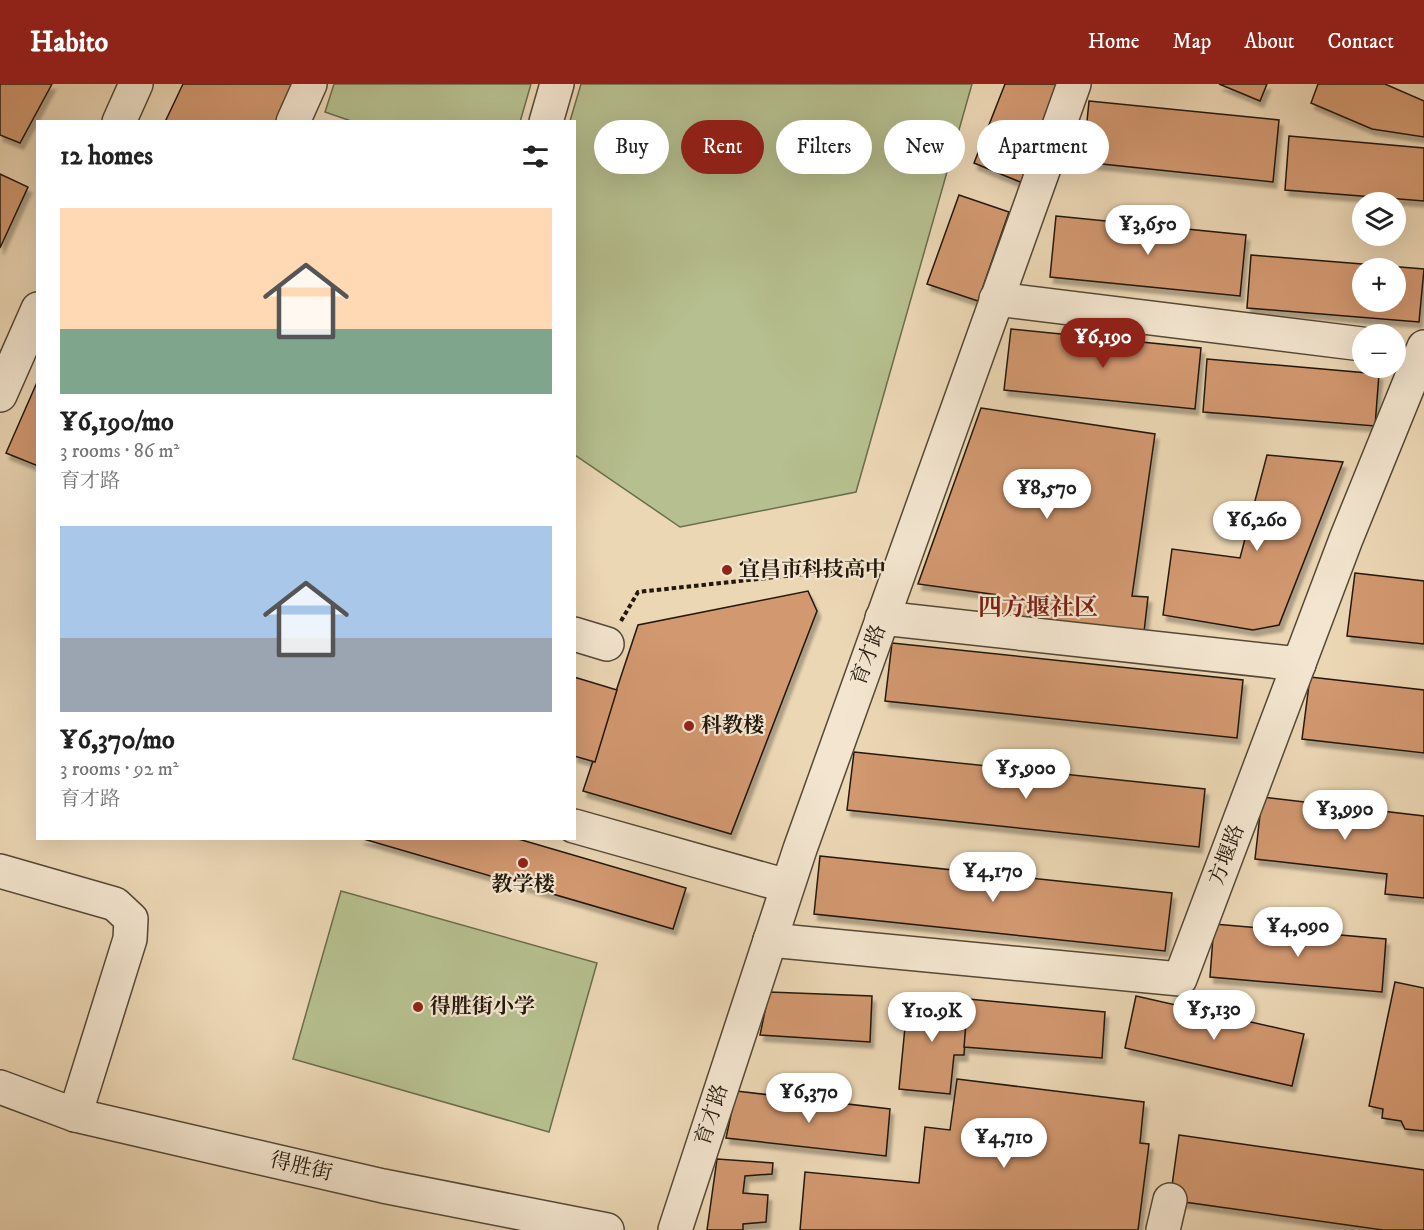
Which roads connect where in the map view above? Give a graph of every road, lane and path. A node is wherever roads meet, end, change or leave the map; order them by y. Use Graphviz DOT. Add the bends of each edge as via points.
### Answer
graph roads {
  1 [pos="136,84"];
  2 [pos="310,84"];
  3 [pos="557,84"];
  4 [pos="1074,84"];
  5 [pos="120,120"];
  6 [pos="294,120"];
  7 [pos="547,120"];
  8 [pos="996,299"];
  9 [pos="36,314"];
  10 [pos="1352,343"];
  11 [pos="1414,349"];
  12 [pos="0,395"];
  13 [pos="832,572"];
  14 [pos="882,618"];
  15 [pos="576,635"];
  16 [pos="607,644"];
  17 [pos="1299,664"];
  18 [pos="576,827"];
  19 [pos="0,872"];
  20 [pos="787,886"];
  21 [pos="770,940"];
  22 [pos="0,1087"];
  23 [pos="75,1115"];
  24 [pos="607,1230"];
  25 [pos="675,1230"];
  1 -- 5 [label="street"];
  2 -- 6 [label="street"];
  3 -- 7 [label="street"];
  4 -- 8 [label="street, 育才路"];
  8 -- 10 [label="street"];
  8 -- 14 [label="street, 育才路"];
  9 -- 12 [label="street"];
  11 -- 17 [label="street, 方堰路"];
  13 -- 16 [label="path" via="638,592"];
  14 -- 17 [label="street"];
  14 -- 20 [label="street, 育才路"];
  15 -- 16 [label="street"];
  17 -- 21 [label="street, 方堰路" via="1180,979"];
  18 -- 20 [label="street"];
  19 -- 23 [label="street" via="115,904 131,919 130,939"];
  20 -- 21 [label="street, 育才路"];
  21 -- 25 [label="street, 育才路"];
  22 -- 23 [label="street, 得胜街"];
  23 -- 24 [label="street, 得胜街" via="383,1186"];
}
